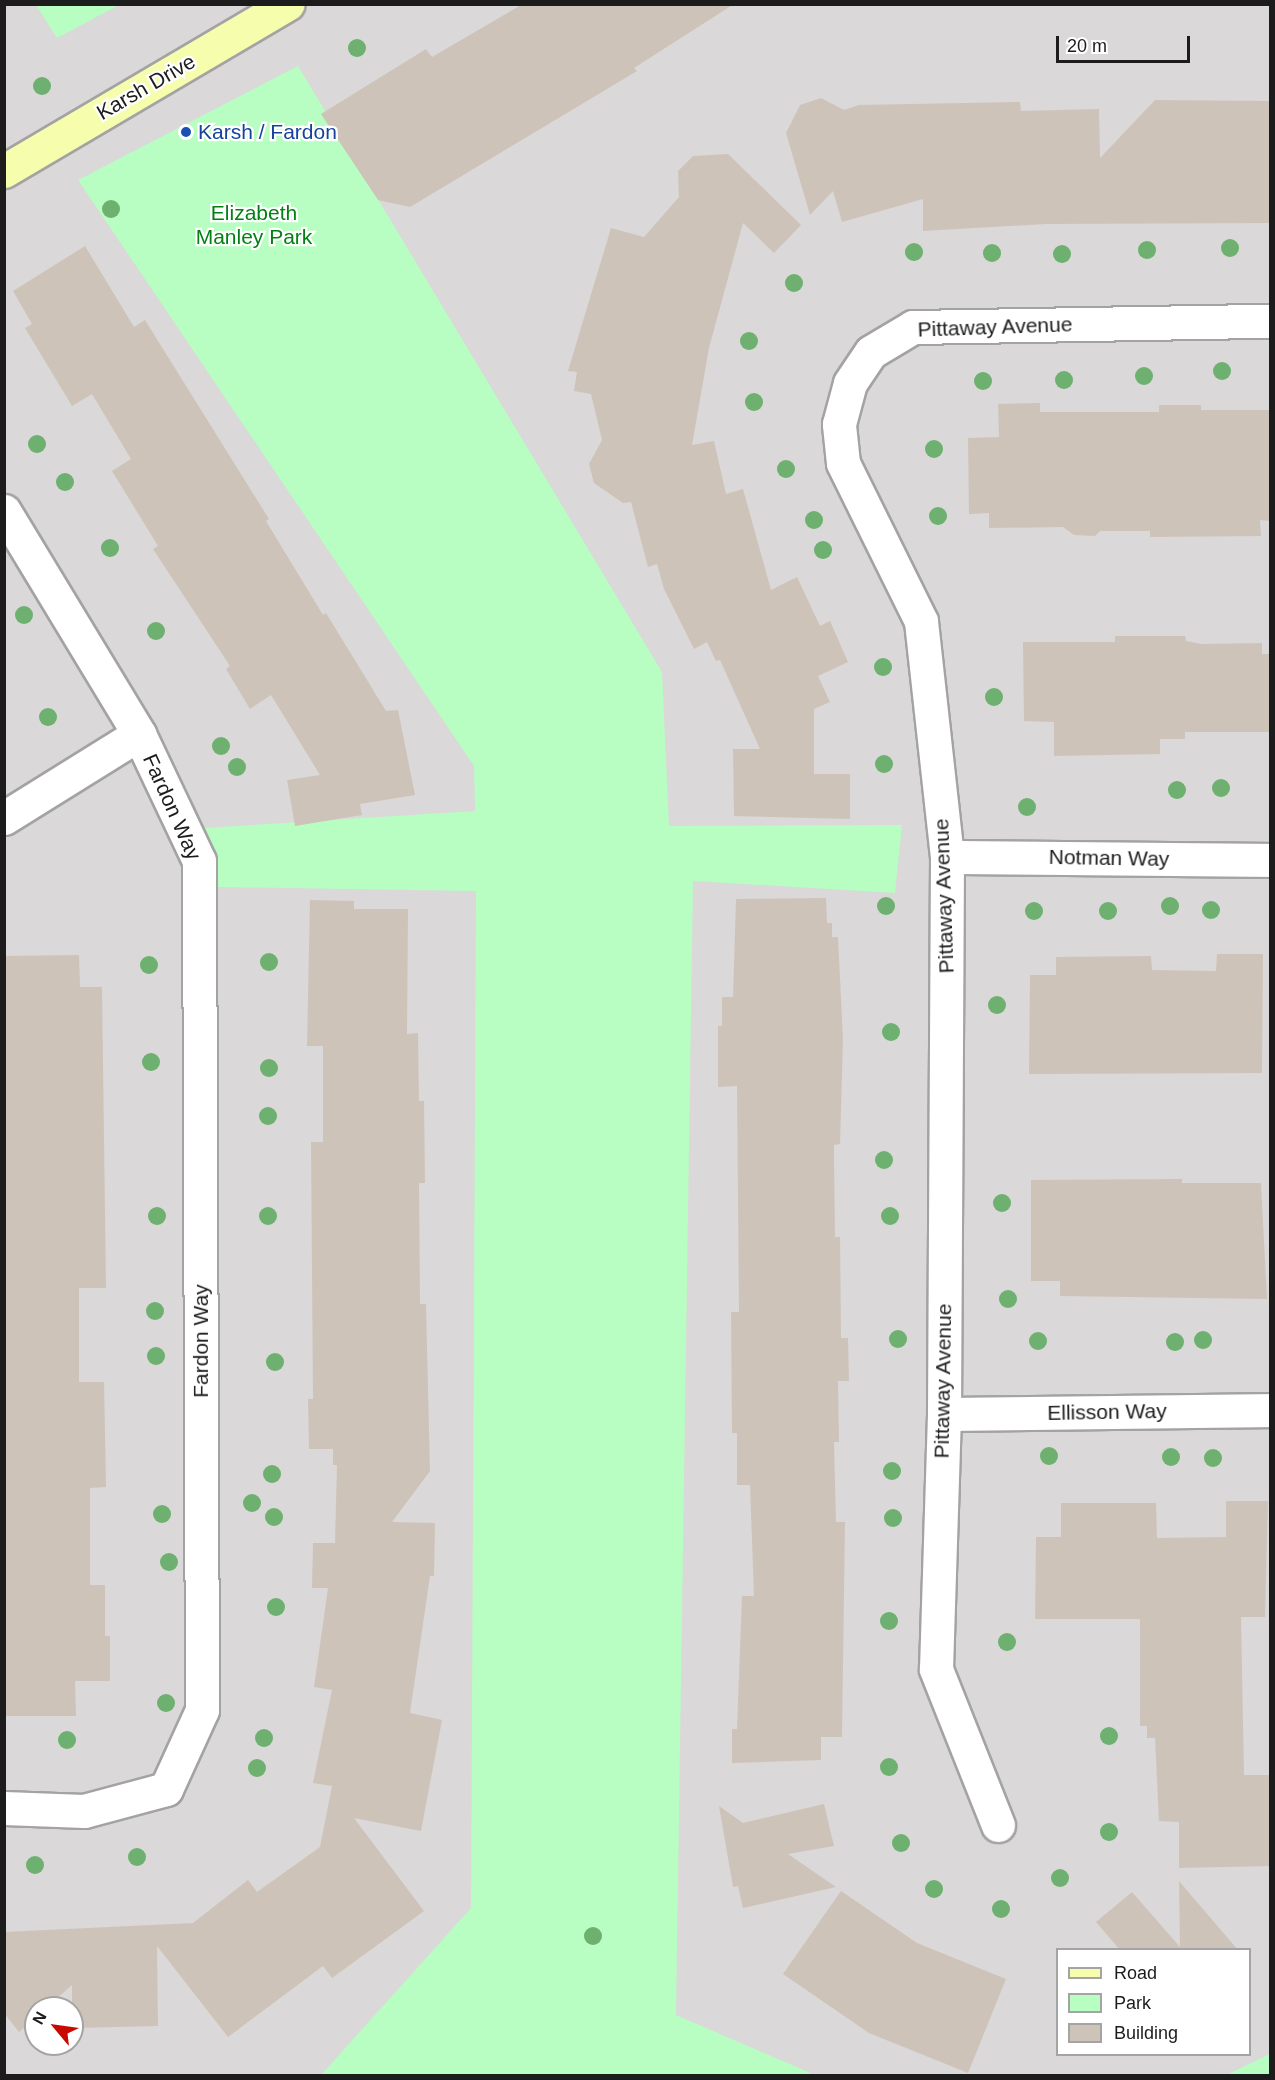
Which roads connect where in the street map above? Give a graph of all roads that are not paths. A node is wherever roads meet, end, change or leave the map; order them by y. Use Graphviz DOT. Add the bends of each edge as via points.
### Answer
graph roads {
  1 [pos="288,4"];
  2 [pos="4,171"];
  3 [pos="1270,321"];
  4 [pos="4,511"];
  5 [pos="139,734"];
  6 [pos="4,818"];
  7 [pos="947,856"];
  8 [pos="1270,860"];
  9 [pos="1270,1410"];
  10 [pos="944,1414"];
  11 [pos="4,1808"];
  12 [pos="998,1825"];
  1 -- 2 [label="street, Karsh Drive"];
  3 -- 7 [label="street, Pittaway Avenue" via="913,327 871,352 850,383 838,424 843,463 921,621"];
  4 -- 5 [label="street, Fardon Way"];
  5 -- 6 [label="street, Fardon Way"];
  5 -- 11 [label="street, Fardon Way" via="199,861 202,1710 166,1789 84,1811"];
  7 -- 8 [label="street, Notman Way"];
  7 -- 10 [label="street, Pittaway Avenue"];
  9 -- 10 [label="street, Ellisson Way"];
  10 -- 12 [label="street, Pittaway Avenue" via="936,1669"];
}
